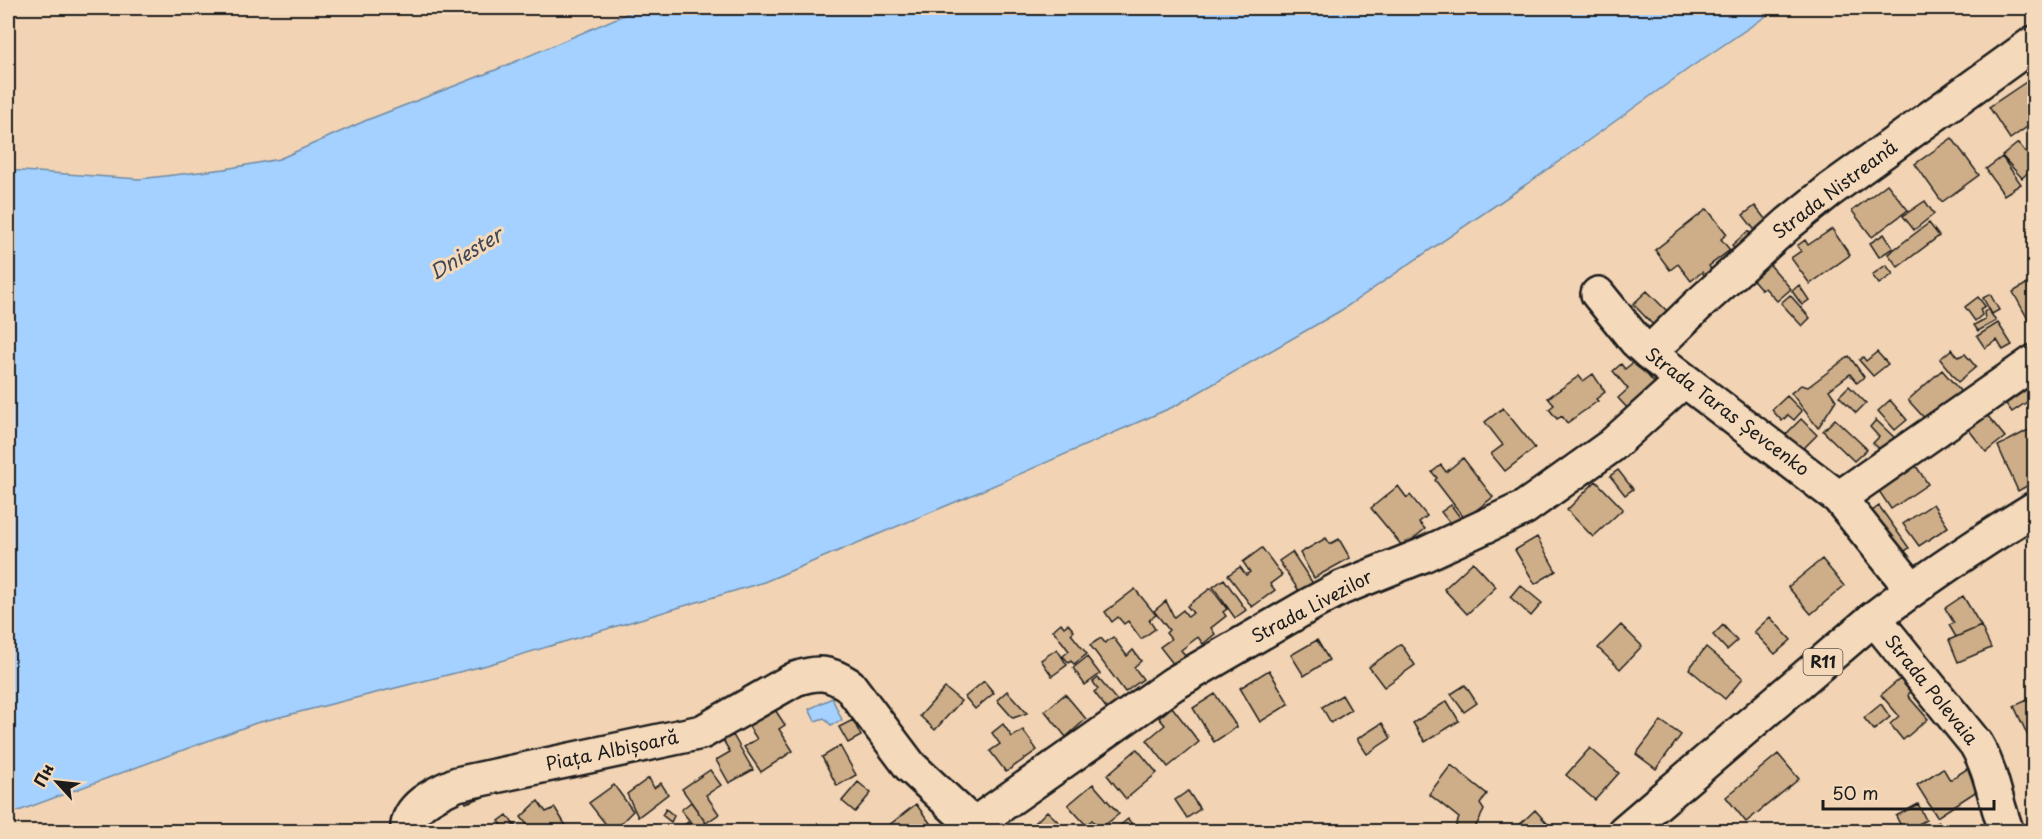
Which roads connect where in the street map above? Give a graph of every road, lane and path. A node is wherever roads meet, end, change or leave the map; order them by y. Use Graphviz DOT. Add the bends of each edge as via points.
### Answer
graph roads {
  1 [pos="2034,43"];
  2 [pos="1598,294"];
  3 [pos="1648,353"];
  4 [pos="2034,362"];
  5 [pos="1683,381"];
  6 [pos="1839,498"];
  7 [pos="2034,509"];
  8 [pos="1912,589"];
  9 [pos="1874,618"];
  10 [pos="826,674"];
  11 [pos="973,829"];
  12 [pos="408,831"];
  13 [pos="1624,831"];
  14 [pos="2007,831"];
  1 -- 3 [label="street, Strada Nistreană" via="1806,210 1756,251"];
  2 -- 3 [label="street, Strada Taras Șevcenko"];
  3 -- 5 [label="street, Strada Taras Șevcenko"];
  4 -- 6 [label="street"];
  5 -- 6 [label="street, Strada Taras Șevcenko"];
  5 -- 11 [label="street, Strada Livezilor" via="1611,446 1524,508 1341,588 1173,684"];
  6 -- 8 [label="street, Strada Taras Șevcenko"];
  7 -- 8 [label="street, R11"];
  8 -- 9 [label="street, R11"];
  9 -- 13 [label="street, R11"];
  9 -- 14 [label="street, Strada Polevaia" via="1976,744 1985,760"];
  10 -- 11 [label="street, Strada Livezilor" via="849,686 910,766"];
  10 -- 12 [label="street, Piața Albișoară" via="795,679 702,732 457,784 432,795 415,812"];
}
